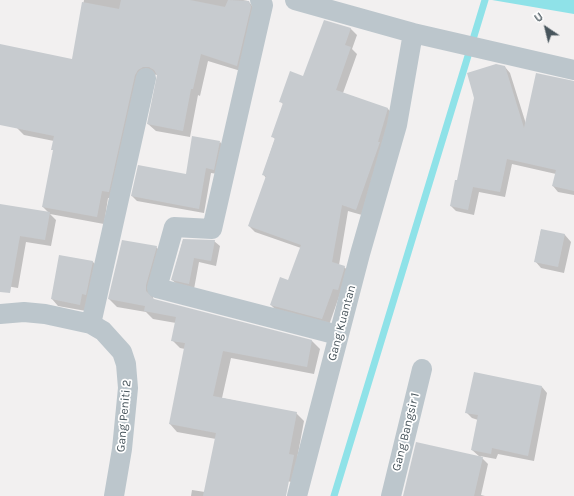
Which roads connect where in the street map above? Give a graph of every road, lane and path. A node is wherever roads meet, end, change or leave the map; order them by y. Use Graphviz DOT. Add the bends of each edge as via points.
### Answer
graph roads {
  1 [pos="260,0"];
  2 [pos="295,0"];
  3 [pos="413,33"];
  4 [pos="574,70"];
  5 [pos="146,78"];
  6 [pos="0,314"];
  7 [pos="90,324"];
  8 [pos="338,335"];
  9 [pos="422,369"];
  10 [pos="114,496"];
  11 [pos="297,496"];
  12 [pos="391,496"];
  1 -- 8 [label="street" via="262,5 212,229 174,227 157,288"];
  2 -- 3 [label="street"];
  3 -- 4 [label="street"];
  3 -- 8 [label="street, Gang Kuantan" via="397,126"];
  5 -- 7 [label="street"];
  6 -- 7 [label="street, Gang Peniti 2" via="45,314"];
  7 -- 10 [label="street, Gang Peniti 2" via="103,331 118,346 128,376 122,449"];
  8 -- 11 [label="street, Gang Kuantan"];
  9 -- 12 [label="street, Gang Bangsir 1"];
}
